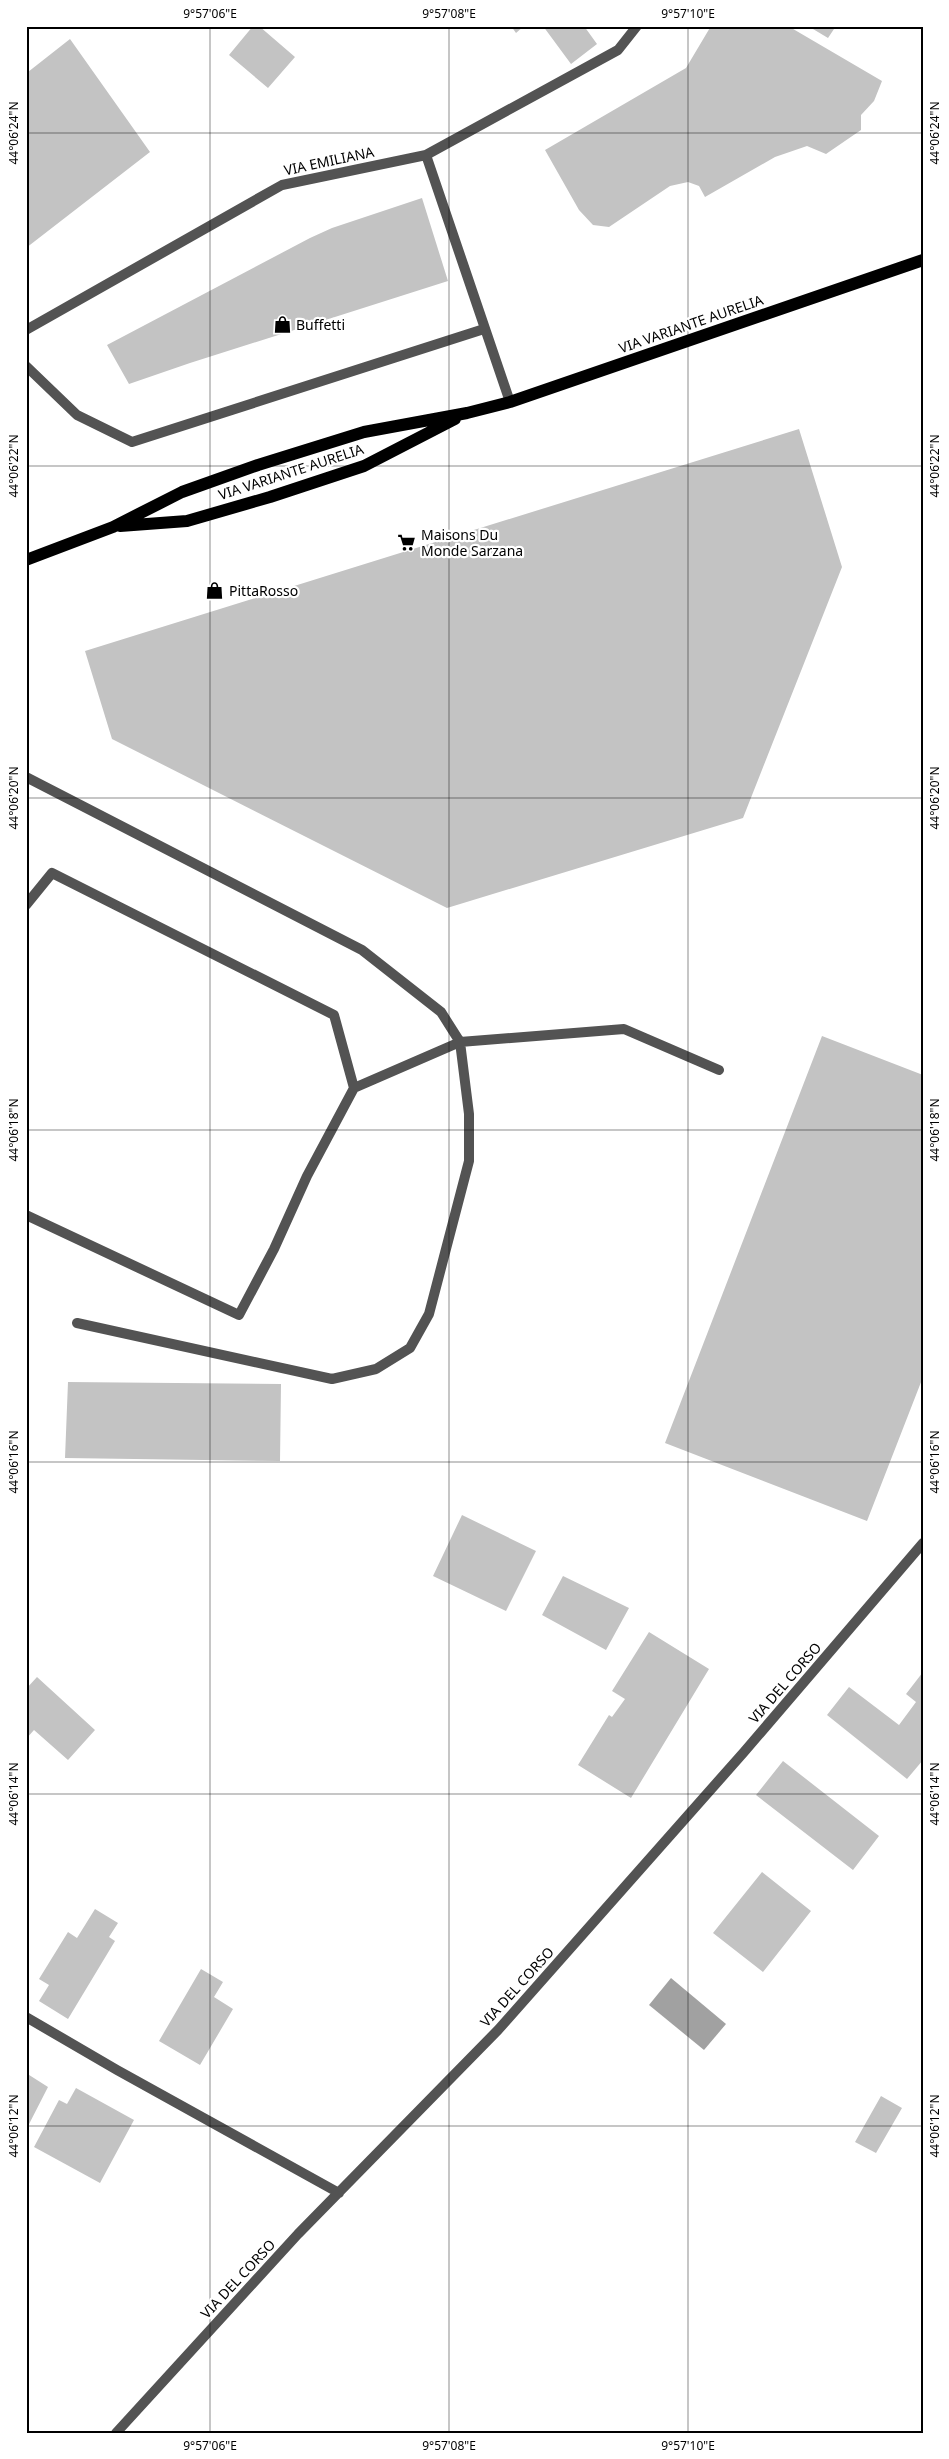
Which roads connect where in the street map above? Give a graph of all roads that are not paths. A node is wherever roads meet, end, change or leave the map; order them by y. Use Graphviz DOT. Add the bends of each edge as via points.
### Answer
graph roads {
  1 [pos="637,26"];
  2 [pos="426,155"];
  3 [pos="923,260"];
  4 [pos="484,329"];
  5 [pos="26,330"];
  6 [pos="26,366"];
  7 [pos="510,402"];
  8 [pos="467,413"];
  9 [pos="113,526"];
  10 [pos="27,560"];
  11 [pos="26,777"];
  12 [pos="26,905"];
  13 [pos="460,1042"];
  14 [pos="719,1070"];
  15 [pos="354,1088"];
  16 [pos="26,1215"];
  17 [pos="77,1323"];
  18 [pos="923,1543"];
  19 [pos="26,2016"];
  20 [pos="338,2193"];
  21 [pos="116,2433"];
  1 -- 2 [label="street, VIA EMILIANA" via="618,50"];
  2 -- 4 [label="street"];
  2 -- 5 [label="street, VIA EMILIANA" via="282,185"];
  3 -- 7 [label="main road, VIA VARIANTE AURELIA"];
  4 -- 6 [label="street" via="132,442 77,415"];
  4 -- 7 [label="street"];
  7 -- 8 [label="main road, VIA VARIANTE AURELIA"];
  8 -- 9 [label="main road, VIA VARIANTE AURELIA" via="364,432 258,465 182,492"];
  8 -- 9 [label="main road, VIA VARIANTE AURELIA" via="364,466 331,477 187,521"];
  9 -- 10 [label="main road, VIA VARIANTE AURELIA"];
  11 -- 13 [label="street" via="362,950 442,1012"];
  12 -- 15 [label="street" via="52,873 334,1015"];
  13 -- 14 [label="street" via="624,1029"];
  13 -- 15 [label="street"];
  13 -- 17 [label="street" via="469,1114 470,1161 429,1314 410,1348 376,1369 332,1379"];
  15 -- 16 [label="street" via="307,1176 240,1315"];
  18 -- 20 [label="street, VIA DEL CORSO" via="744,1752 498,2030"];
  19 -- 20 [label="street"];
  20 -- 21 [label="street, VIA DEL CORSO"];
}
